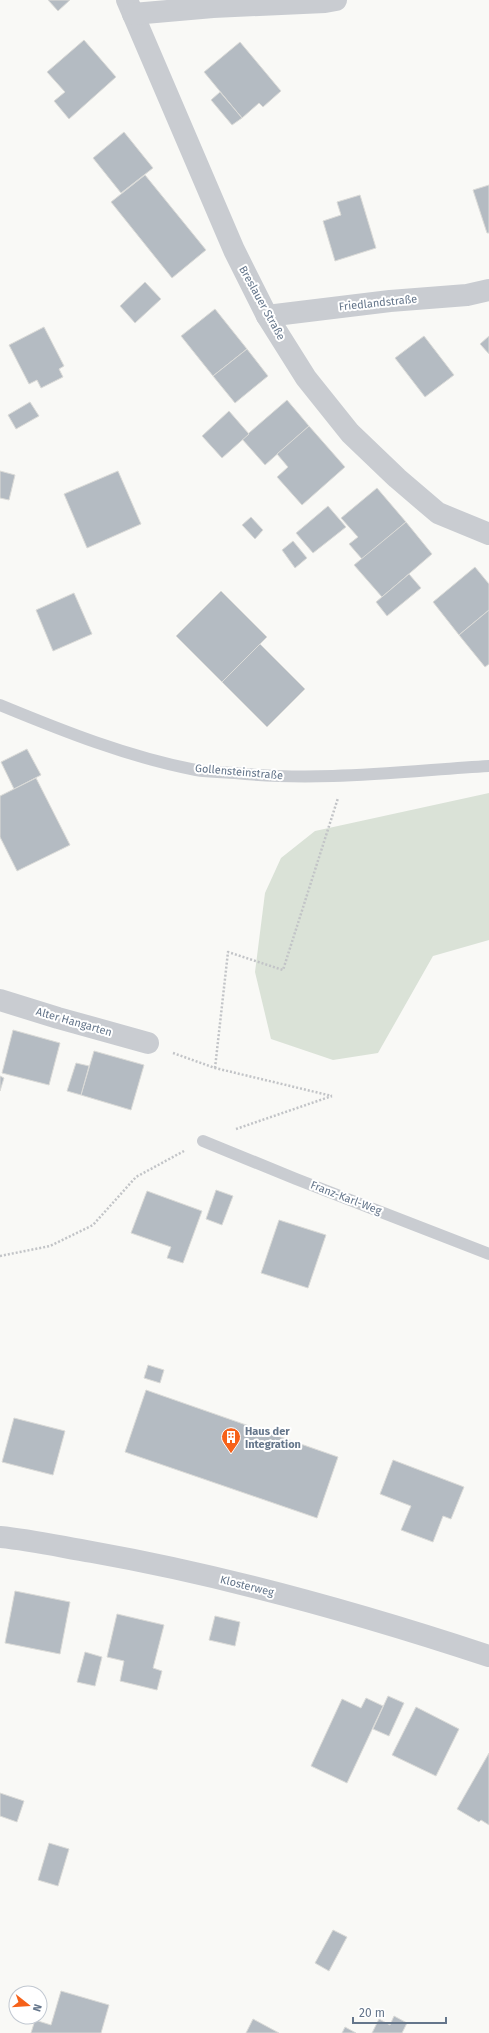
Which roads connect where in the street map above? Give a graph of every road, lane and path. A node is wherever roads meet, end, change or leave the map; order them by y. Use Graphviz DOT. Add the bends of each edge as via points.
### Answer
graph roads {
  1 [pos="336,0"];
  2 [pos="130,7"];
  3 [pos="489,290"];
  4 [pos="267,316"];
  5 [pos="489,534"];
  6 [pos="0,705"];
  7 [pos="489,766"];
  8 [pos="345,776"];
  9 [pos="0,1000"];
  10 [pos="148,1043"];
  11 [pos="215,1068"];
  12 [pos="203,1141"];
  13 [pos="489,1254"];
  14 [pos="0,1256"];
  15 [pos="0,1537"];
  16 [pos="489,1656"];
  1 -- 2 [label="street" via="166,10"];
  2 -- 4 [label="street, Breslauer Straße" via="234,250"];
  3 -- 4 [label="street, Friedlandstraße" via="467,295"];
  4 -- 5 [label="street, Breslauer Straße" via="306,378 350,433 438,513"];
  6 -- 8 [label="lane, Gollensteinstraße" via="48,725 144,758 197,770 266,776"];
  7 -- 8 [label="lane, Gollensteinstraße"];
  8 -- 11 [label="path" via="284,970 228,952"];
  9 -- 10 [label="street, Alter Hangarten"];
  10 -- 11 [label="path"];
  11 -- 12 [label="path" via="332,1096"];
  12 -- 13 [label="lane, Franz-Karl-Weg"];
  12 -- 14 [label="path" via="136,1177 93,1225 50,1246"];
  15 -- 16 [label="street, Klosterweg" via="155,1564 262,1589"];
}
